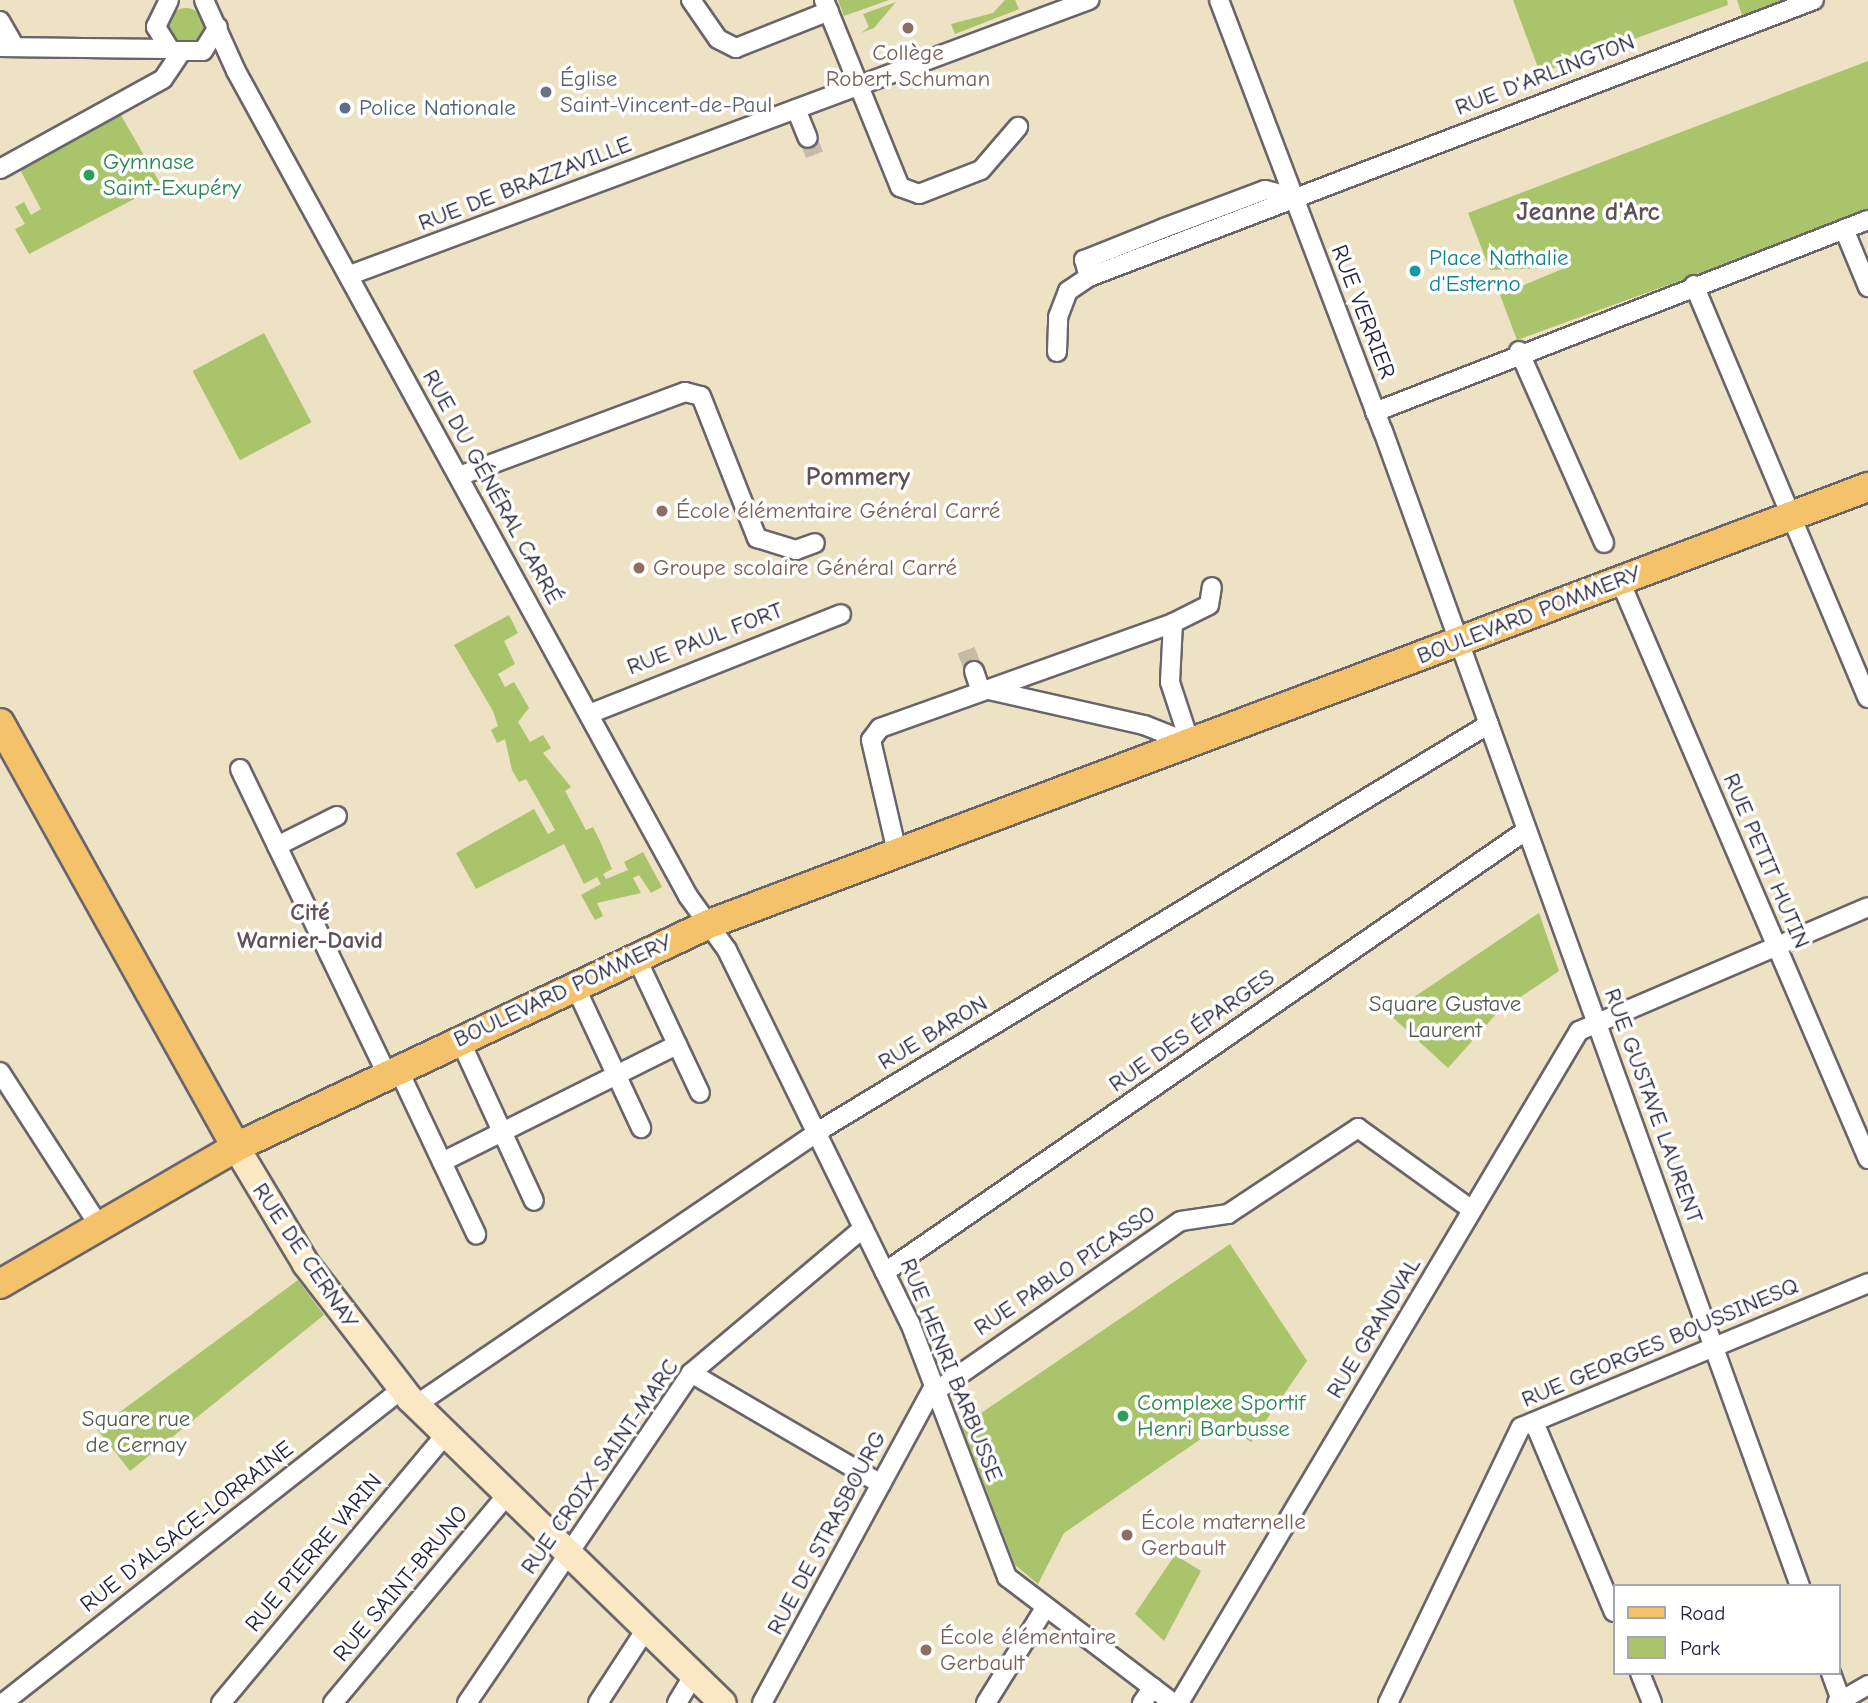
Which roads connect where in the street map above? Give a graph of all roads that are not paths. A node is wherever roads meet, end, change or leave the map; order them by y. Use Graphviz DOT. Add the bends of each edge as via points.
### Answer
graph roads {
  1 [pos="204,0"];
  2 [pos="691,0"];
  3 [pos="1089,0"];
  4 [pos="1219,0"];
  5 [pos="1814,0"];
  6 [pos="165,2"];
  7 [pos="827,6"];
  8 [pos="0,21"];
  9 [pos="218,27"];
  10 [pos="156,29"];
  11 [pos="8,47"];
  12 [pos="133,48"];
  13 [pos="203,51"];
  14 [pos="173,52"];
  15 [pos="236,71"];
  16 [pos="859,85"];
  17 [pos="796,109"];
  18 [pos="1018,127"];
  19 [pos="808,138"];
  20 [pos="0,169"];
  21 [pos="1293,197"];
  22 [pos="1868,220"];
  23 [pos="1844,229"];
  24 [pos="350,275"];
  25 [pos="1694,285"];
  26 [pos="1868,287"];
  27 [pos="1519,351"];
  28 [pos="1058,352"];
  29 [pos="1375,412"];
  30 [pos="458,476"];
  31 [pos="1868,487"];
  32 [pos="1791,516"];
  33 [pos="815,543"];
  34 [pos="1604,543"];
  35 [pos="1620,581"];
  36 [pos="1212,587"];
  37 [pos="841,614"];
  38 [pos="1173,623"];
  39 [pos="1460,642"];
  40 [pos="977,679"];
  41 [pos="1868,698"];
  42 [pos="589,714"];
  43 [pos="0,723"];
  44 [pos="1489,724"];
  45 [pos="1190,743"];
  46 [pos="240,769"];
  47 [pos="337,816"];
  48 [pos="1527,830"];
  49 [pos="276,846"];
  50 [pos="897,852"];
  51 [pos="1868,907"];
  52 [pos="709,924"];
  53 [pos="1776,946"];
  54 [pos="636,957"];
  55 [pos="573,984"];
  56 [pos="1597,1023"];
  57 [pos="459,1038"];
  58 [pos="677,1045"];
  59 [pos="392,1071"];
  60 [pos="0,1072"];
  61 [pos="618,1078"];
  62 [pos="699,1093"];
  63 [pos="641,1128"];
  64 [pos="817,1132"];
  65 [pos="502,1133"];
  66 [pos="236,1147"];
  67 [pos="1868,1159"];
  68 [pos="442,1161"];
  69 [pos="534,1201"];
  70 [pos="1472,1210"];
  71 [pos="98,1224"];
  72 [pos="863,1228"];
  73 [pos="476,1234"];
  74 [pos="885,1272"];
  75 [pos="1868,1283"];
  76 [pos="0,1284"];
  77 [pos="1714,1348"];
  78 [pos="691,1373"];
  79 [pos="935,1389"];
  80 [pos="409,1397"];
  81 [pos="1534,1422"];
  82 [pos="445,1435"];
  83 [pos="881,1484"];
  84 [pos="506,1496"];
  85 [pos="567,1555"];
  86 [pos="1799,1584"];
  87 [pos="1612,1607"];
  88 [pos="1044,1610"];
  89 [pos="646,1629"];
  90 [pos="694,1675"];
  91 [pos="1641,1675"];
  92 [pos="1832,1675"];
  93 [pos="1868,1685"];
  94 [pos="1153,1687"];
  95 [pos="1840,1702"];
  96 [pos="3,1703"];
  97 [pos="221,1703"];
  98 [pos="333,1703"];
  99 [pos="467,1703"];
  100 [pos="598,1703"];
  101 [pos="677,1703"];
  102 [pos="723,1703"];
  103 [pos="762,1703"];
  104 [pos="986,1703"];
  105 [pos="1142,1703"];
  106 [pos="1172,1703"];
  107 [pos="1179,1703"];
  108 [pos="1388,1703"];
  109 [pos="1652,1703"];
  1 -- 9 [label="street, RUE DU GÉNÉRAL CARRÉ"];
  2 -- 7 [label="street" via="718,39 736,48"];
  3 -- 16 [label="street, RUE DE BRAZZAVILLE"];
  4 -- 21 [label="street, RUE VERRIER"];
  5 -- 21 [label="street, RUE D'ARLINGTON"];
  6 -- 10 [label="street"];
  7 -- 16 [label="street"];
  8 -- 11 [label="street"];
  9 -- 13 [label="street"];
  9 -- 15 [label="street, RUE DU GÉNÉRAL CARRÉ"];
  10 -- 12 [label="street"];
  10 -- 14 [label="street"];
  11 -- 12 [label="street"];
  12 -- 14 [label="street"];
  13 -- 14 [label="street"];
  13 -- 15 [label="street, RUE DU GÉNÉRAL CARRÉ"];
  14 -- 20 [label="street" via="163,79"];
  15 -- 24 [label="street, RUE DU GÉNÉRAL CARRÉ"];
  16 -- 17 [label="street, RUE DE BRAZZAVILLE"];
  16 -- 18 [label="street" via="900,187 919,194 981,170"];
  17 -- 19 [label="street"];
  17 -- 24 [label="street, RUE DE BRAZZAVILLE"];
  21 -- 28 [label="street, RUE D'ARLINGTON" via="1265,215 1089,277 1068,291 1058,317"];
  21 -- 29 [label="street, RUE VERRIER"];
  22 -- 23 [label="street"];
  23 -- 25 [label="street"];
  23 -- 26 [label="street"];
  24 -- 30 [label="street, RUE DU GÉNÉRAL CARRÉ"];
  25 -- 27 [label="street"];
  25 -- 32 [label="street"];
  27 -- 29 [label="street"];
  27 -- 34 [label="street"];
  29 -- 39 [label="street, RUE VERRIER"];
  30 -- 33 [label="street" via="685,392 701,396 757,538 796,550"];
  30 -- 42 [label="street, RUE DU GÉNÉRAL CARRÉ"];
  31 -- 32 [label="main road, BOULEVARD POMMERY"];
  32 -- 35 [label="main road, BOULEVARD POMMERY"];
  32 -- 41 [label="street"];
  35 -- 39 [label="main road, BOULEVARD POMMERY"];
  35 -- 53 [label="street, RUE PETIT HUTIN"];
  36 -- 38 [label="street" via="1209,605"];
  37 -- 42 [label="street, RUE PAUL FORT"];
  38 -- 40 [label="street"];
  38 -- 45 [label="street" via="1170,682"];
  39 -- 44 [label="street, RUE GUSTAVE LAURENT"];
  39 -- 45 [label="main road, BOULEVARD POMMERY"];
  40 -- 45 [label="street" via="1144,725"];
  40 -- 50 [label="street" via="880,727 871,740"];
  42 -- 52 [label="street, RUE DU GÉNÉRAL CARRÉ"];
  43 -- 66 [label="main road, RUE DE CERNAY"];
  44 -- 48 [label="street, RUE GUSTAVE LAURENT"];
  44 -- 64 [label="street, RUE BARON"];
  45 -- 50 [label="main road, BOULEVARD POMMERY"];
  46 -- 49 [label="street"];
  47 -- 49 [label="street"];
  48 -- 56 [label="street, RUE GUSTAVE LAURENT"];
  48 -- 74 [label="street, RUE DES ÉPARGES"];
  49 -- 59 [label="street"];
  50 -- 52 [label="main road, BOULEVARD POMMERY"];
  51 -- 53 [label="street, RUE GRANDVAL"];
  52 -- 54 [label="main road, BOULEVARD POMMERY"];
  52 -- 64 [label="street, RUE HENRI BARBUSSE"];
  53 -- 56 [label="street, RUE GRANDVAL"];
  53 -- 67 [label="street, RUE PETIT HUTIN"];
  54 -- 55 [label="main road, BOULEVARD POMMERY"];
  54 -- 58 [label="street"];
  55 -- 57 [label="main road, BOULEVARD POMMERY"];
  55 -- 61 [label="street"];
  56 -- 70 [label="street, RUE GRANDVAL" via="1579,1031"];
  56 -- 77 [label="street, RUE GUSTAVE LAURENT"];
  57 -- 59 [label="main road, BOULEVARD POMMERY"];
  57 -- 65 [label="street"];
  58 -- 61 [label="street"];
  58 -- 62 [label="street"];
  59 -- 66 [label="main road, BOULEVARD POMMERY"];
  59 -- 68 [label="street"];
  60 -- 71 [label="street"];
  61 -- 63 [label="street"];
  61 -- 65 [label="street"];
  64 -- 72 [label="street, RUE HENRI BARBUSSE"];
  64 -- 80 [label="street, RUE BARON"];
  65 -- 68 [label="street"];
  65 -- 69 [label="street"];
  66 -- 71 [label="main road, BOULEVARD POMMERY"];
  66 -- 80 [label="main road, RUE DE CERNAY" via="306,1265"];
  68 -- 73 [label="street"];
  70 -- 79 [label="street, RUE PABLO PICASSO" via="1358,1128 1228,1213 1181,1222"];
  70 -- 107 [label="street, RUE GRANDVAL"];
  71 -- 76 [label="main road, BOULEVARD POMMERY"];
  72 -- 74 [label="street, RUE HENRI BARBUSSE"];
  72 -- 78 [label="street, RUE CROIX SAINT-MARC"];
  74 -- 79 [label="street, RUE HENRI BARBUSSE"];
  75 -- 77 [label="street, RUE GEORGES BOUSSINESQ"];
  77 -- 81 [label="street, RUE GEORGES BOUSSINESQ"];
  77 -- 86 [label="street, RUE GUSTAVE LAURENT"];
  78 -- 83 [label="street"];
  78 -- 85 [label="street, RUE CROIX SAINT-MARC"];
  79 -- 83 [label="street, RUE DE STRASBOURG"];
  79 -- 88 [label="street, RUE HENRI BARBUSSE" via="1007,1577"];
  80 -- 82 [label="main road, RUE DE CERNAY"];
  80 -- 96 [label="street, RUE D'ALSACE-LORRAINE"];
  81 -- 87 [label="street"];
  81 -- 108 [label="street, RUE GEORGES BOUSSINESQ" via="1521,1427"];
  82 -- 84 [label="main road, RUE DE CERNAY"];
  82 -- 97 [label="street, RUE PIERRE VARIN"];
  83 -- 103 [label="street, RUE DE STRASBOURG"];
  84 -- 85 [label="main road, RUE DE CERNAY"];
  84 -- 98 [label="street, RUE SAINT-BRUNO"];
  85 -- 89 [label="main road, RUE DE CERNAY"];
  85 -- 99 [label="street, RUE CROIX SAINT-MARC"];
  88 -- 94 [label="street, RUE HENRI BARBUSSE"];
  88 -- 104 [label="street"];
  89 -- 90 [label="main road, RUE DE CERNAY"];
  89 -- 100 [label="street"];
  90 -- 101 [label="street"];
  90 -- 102 [label="main road, RUE DE CERNAY"];
  91 -- 109 [label="street"];
  92 -- 95 [label="street"];
  93 -- 95 [label="street"];
  94 -- 105 [label="street"];
  94 -- 106 [label="street, RUE HENRI BARBUSSE"];
}
